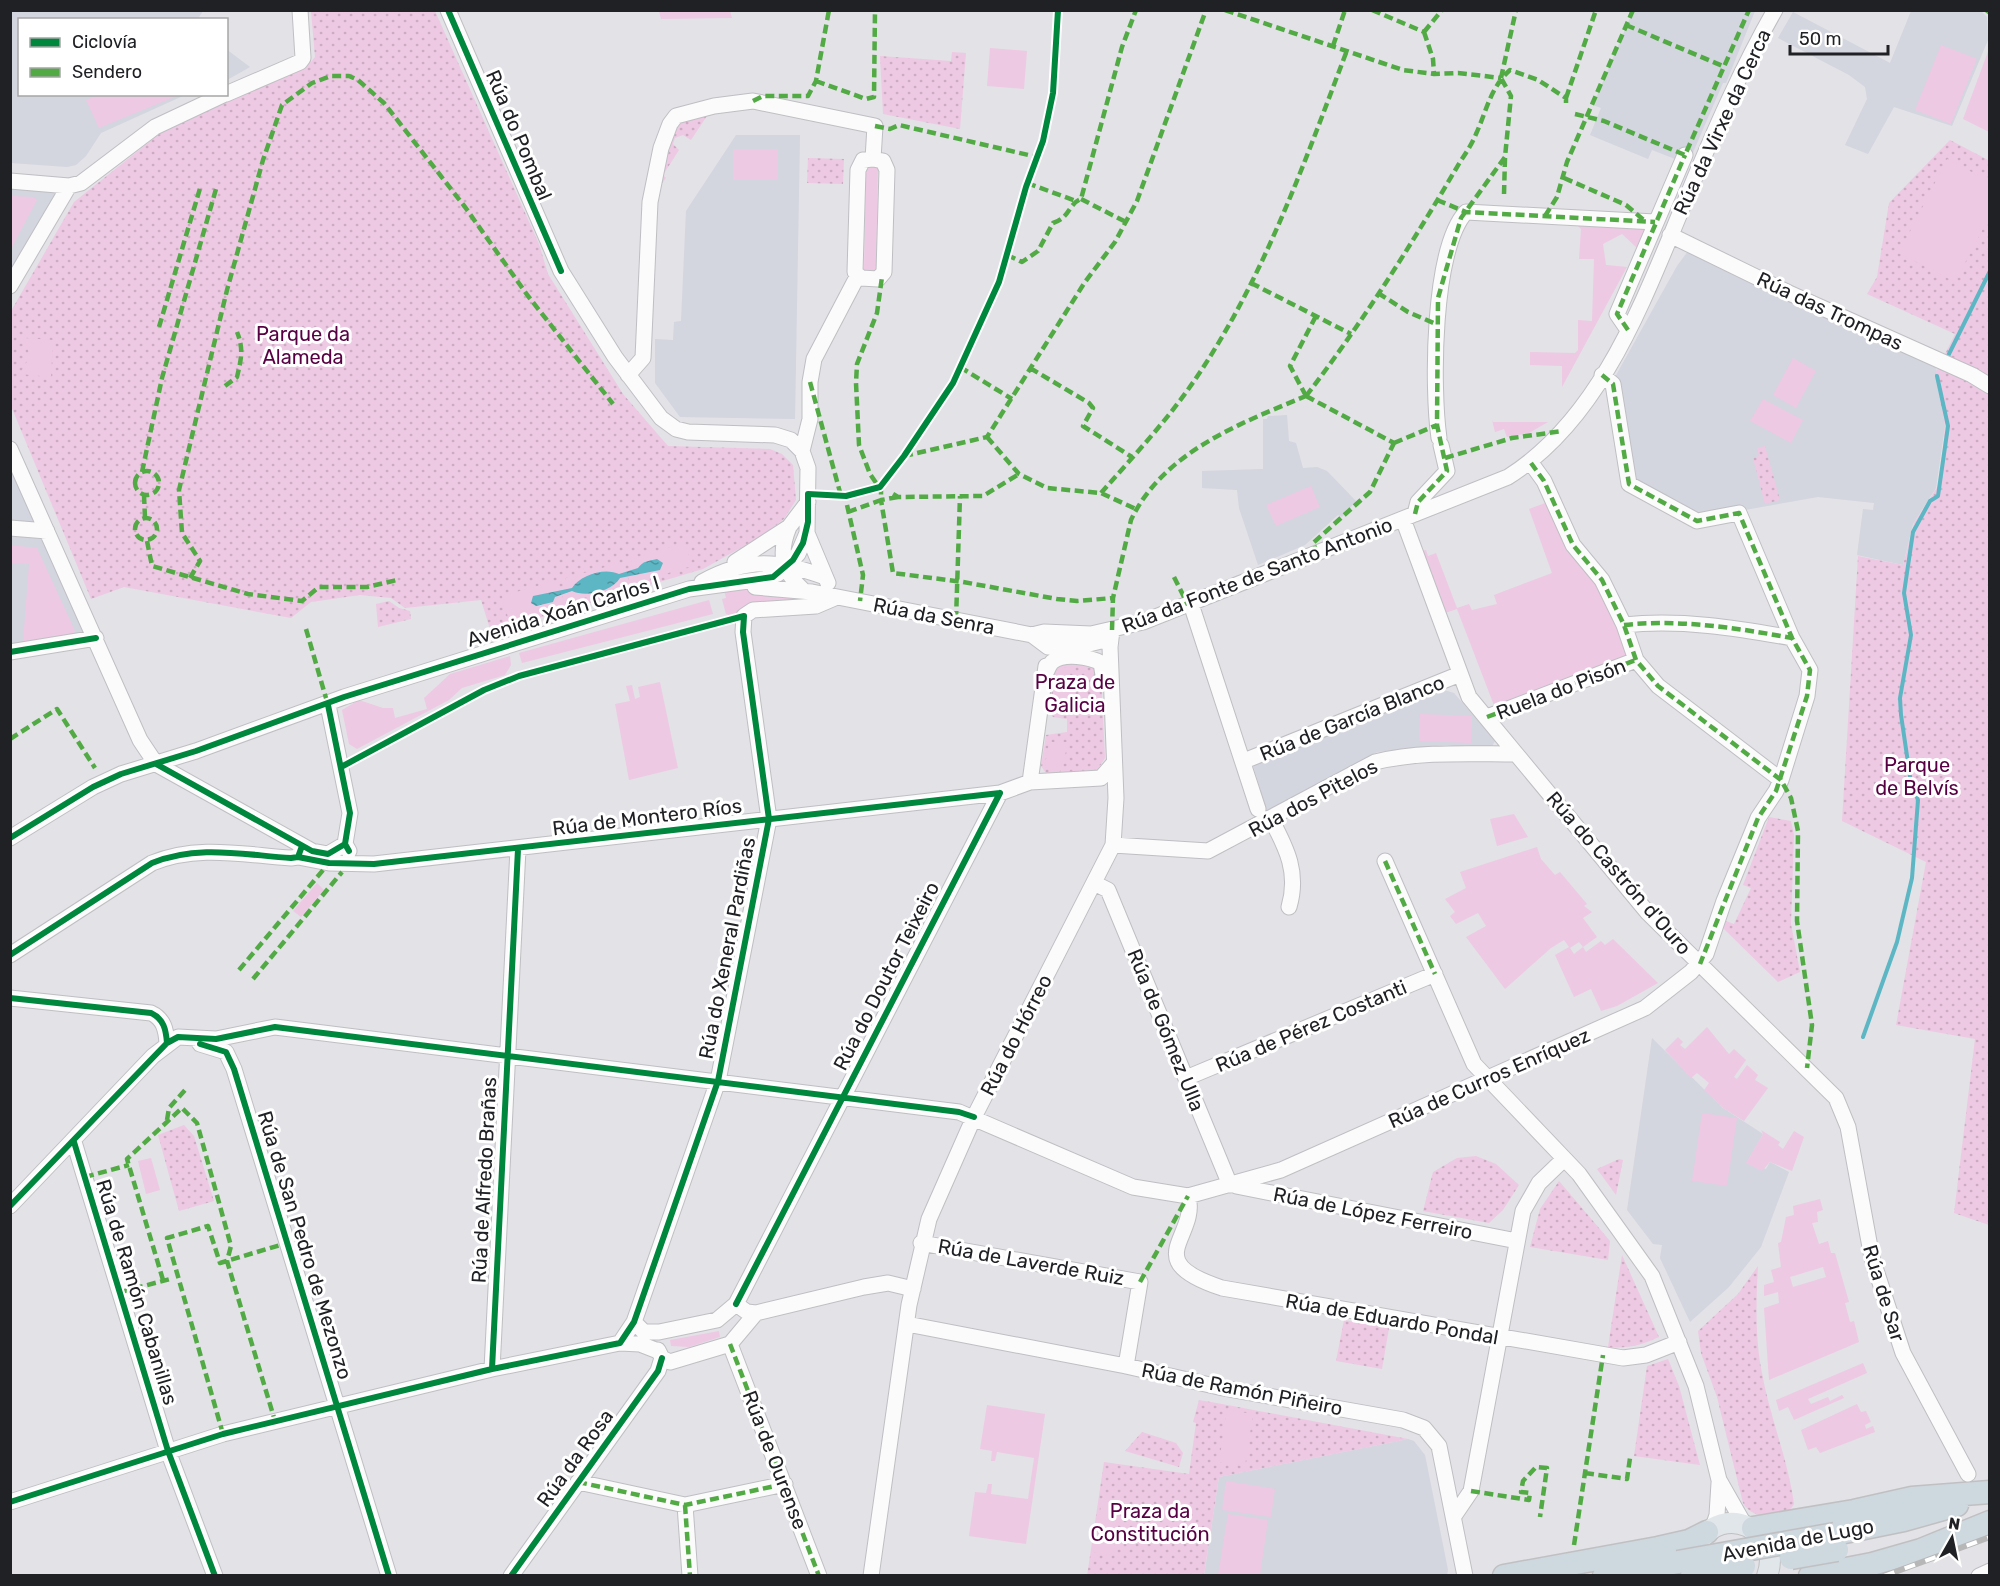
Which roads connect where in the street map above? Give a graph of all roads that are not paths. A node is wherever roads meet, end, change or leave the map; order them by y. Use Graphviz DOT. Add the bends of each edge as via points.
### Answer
graph roads {
  1 [pos="300,10"];
  2 [pos="448,10"];
  3 [pos="1775,10"];
  4 [pos="228,93"];
  5 [pos="222,96"];
  6 [pos="1685,155"];
  7 [pos="873,159"];
  8 [pos="10,179"];
  9 [pos="69,186"];
  10 [pos="1655,222"];
  11 [pos="1670,235"];
  12 [pos="857,277"];
  13 [pos="10,286"];
  14 [pos="1628,330"];
  15 [pos="628,375"];
  16 [pos="1602,375"];
  17 [pos="1989,387"];
  18 [pos="10,449"];
  19 [pos="802,451"];
  20 [pos="1531,463"];
  21 [pos="808,502"];
  22 [pos="1409,516"];
  23 [pos="789,527"];
  24 [pos="10,528"];
  25 [pos="47,531"];
  26 [pos="807,533"];
  27 [pos="786,566"];
  28 [pos="727,570"];
  29 [pos="825,577"];
  30 [pos="714,584"];
  31 [pos="689,589"];
  32 [pos="804,591"];
  33 [pos="837,597"];
  34 [pos="1191,604"];
  35 [pos="744,616"];
  36 [pos="1624,625"];
  37 [pos="1032,635"];
  38 [pos="1101,637"];
  39 [pos="96,638"];
  40 [pos="1792,638"];
  41 [pos="1048,647"];
  42 [pos="10,652"];
  43 [pos="1636,660"];
  44 [pos="1460,674"];
  45 [pos="1045,675"];
  46 [pos="327,705"];
  47 [pos="1487,717"];
  48 [pos="1516,754"];
  49 [pos="1244,761"];
  50 [pos="1114,762"];
  51 [pos="156,764"];
  52 [pos="1781,780"];
  53 [pos="1030,782"];
  54 [pos="1000,793"];
  55 [pos="1258,809"];
  56 [pos="770,819"];
  57 [pos="1271,819"];
  58 [pos="10,838"];
  59 [pos="345,844"];
  60 [pos="1113,845"];
  61 [pos="518,849"];
  62 [pos="300,851"];
  63 [pos="1385,861"];
  64 [pos="362,864"];
  65 [pos="1094,883"];
  66 [pos="1288,907"];
  67 [pos="10,955"];
  68 [pos="1700,964"];
  69 [pos="1435,974"];
  70 [pos="10,998"];
  71 [pos="169,1043"];
  72 [pos="507,1057"];
  73 [pos="1186,1078"];
  74 [pos="1487,1079"];
  75 [pos="718,1081"];
  76 [pos="842,1097"];
  77 [pos="1836,1098"];
  78 [pos="974,1118"];
  79 [pos="74,1142"];
  80 [pos="1564,1159"];
  81 [pos="1268,1174"];
  82 [pos="1230,1185"];
  83 [pos="1268,1193"];
  84 [pos="1188,1196"];
  85 [pos="10,1206"];
  86 [pos="1517,1241"];
  87 [pos="921,1243"];
  88 [pos="913,1289"];
  89 [pos="736,1304"];
  90 [pos="756,1313"];
  91 [pos="634,1322"];
  92 [pos="907,1324"];
  93 [pos="659,1332"];
  94 [pos="1500,1338"];
  95 [pos="1679,1342"];
  96 [pos="620,1343"];
  97 [pos="730,1344"];
  98 [pos="660,1355"];
  99 [pos="1126,1366"];
  100 [pos="492,1369"];
  101 [pos="336,1406"];
  102 [pos="168,1451"];
  103 [pos="1968,1474"];
  104 [pos="1719,1480"];
  105 [pos="578,1482"];
  106 [pos="785,1485"];
  107 [pos="1989,1493"];
  108 [pos="10,1502"];
  109 [pos="685,1504"];
  110 [pos="1989,1510"];
  111 [pos="1454,1516"];
  112 [pos="1989,1522"];
  113 [pos="1749,1526"];
  114 [pos="1710,1530"];
  115 [pos="1836,1542"];
  116 [pos="1685,1569"];
  117 [pos="1989,1571"];
  118 [pos="215,1575"];
  119 [pos="389,1575"];
  120 [pos="511,1575"];
  121 [pos="690,1575"];
  122 [pos="819,1575"];
  123 [pos="871,1575"];
  124 [pos="1465,1575"];
  125 [pos="1504,1575"];
  126 [pos="1604,1575"];
  127 [pos="1698,1575"];
  128 [pos="1767,1575"];
  129 [pos="1810,1575"];
  130 [pos="1979,1575"];
  1 -- 4 [label="street" via="300,63"];
  2 -- 15 [label="street, Rúa do Pombal" via="557,264"];
  3 -- 11 [label="street, Rúa da Virxe da Cerca" via="1735,84"];
  5 -- 9 [label="street" via="155,127 87,179"];
  6 -- 10 [label="street"];
  7 -- 12 [label="street" via="863,160 858,170"];
  7 -- 12 [label="street" via="883,161 887,171 884,272 878,279"];
  7 -- 15 [label="street" via="875,126 753,101 680,113 670,124 654,174 643,358"];
  8 -- 9 [label="street"];
  9 -- 13 [label="street"];
  10 -- 14 [label="street" via="1617,314"];
  10 -- 22 [label="street" via="1466,212 1458,225 1438,298 1440,441 1447,471"];
  11 -- 14 [label="street, Rúa da Virxe da Cerca"];
  11 -- 17 [label="street, Rúa das Trompas" via="1972,375"];
  12 -- 19 [label="street" via="817,353 810,382 810,419"];
  14 -- 16 [label="street, Rúa da Virxe da Cerca"];
  15 -- 19 [label="street, Rúa do Pombal" via="661,418 676,429 775,435 791,440"];
  16 -- 20 [label="street, Rúa da Fonte de Santo Antonio" via="1563,431"];
  16 -- 40 [label="street" via="1613,384 1629,484 1697,521 1739,513"];
  18 -- 25 [label="street"];
  19 -- 21 [label="street" via="808,468"];
  20 -- 22 [label="street, Rúa da Fonte de Santo Antonio" via="1508,477"];
  20 -- 36 [label="street" via="1544,481 1573,544 1602,580"];
  21 -- 23 [label="street"];
  21 -- 26 [label="street"];
  22 -- 34 [label="street, Rúa da Fonte de Santo Antonio"];
  22 -- 44 [label="street, Rúa do Castrón d'Ouro"];
  23 -- 27 [label="street" via="782,548"];
  23 -- 28 [label="street"];
  24 -- 25 [label="street"];
  25 -- 39 [label="street"];
  26 -- 27 [label="street" via="798,554"];
  26 -- 29 [label="street"];
  27 -- 28 [label="street" via="755,563"];
  27 -- 29 [label="street"];
  27 -- 30 [label="street" via="773,577"];
  27 -- 32 [label="street"];
  28 -- 31 [label="street"];
  29 -- 33 [label="street"];
  30 -- 31 [label="street"];
  30 -- 32 [label="street" via="721,588 763,586"];
  31 -- 46 [label="street, Avenida Xoán Carlos I"];
  32 -- 33 [label="street"];
  33 -- 35 [label="street, Rúa da Senra" via="823,605 753,610"];
  33 -- 37 [label="street, Rúa da Senra"];
  34 -- 38 [label="street, Rúa da Fonte de Santo Antonio"];
  34 -- 49 [label="street"];
  35 -- 56 [label="street, Rúa do Xeneral Pardiñas" via="743,632"];
  36 -- 40 [label="street" via="1653,622 1741,629"];
  36 -- 43 [label="street"];
  37 -- 38 [label="street, Rúa da Senra" via="1044,632"];
  37 -- 41 [label="street, Rúa da Senra"];
  38 -- 41 [label="street" via="1081,646"];
  38 -- 41 [label="street" via="1059,640"];
  38 -- 50 [label="street, Rúa do Hórreo"];
  39 -- 42 [label="street"];
  39 -- 51 [label="street" via="140,740"];
  40 -- 52 [label="street" via="1810,670 1807,696"];
  41 -- 45 [label="street"];
  43 -- 47 [label="street, Ruela do Pisón"];
  43 -- 52 [label="street" via="1658,686"];
  44 -- 47 [label="street, Rúa do Castrón d'Ouro" via="1469,697"];
  44 -- 49 [label="street, Rúa de García Blanco"];
  45 -- 50 [label="street" via="1052,662 1061,658 1101,663 1106,755"];
  45 -- 53 [label="street"];
  46 -- 51 [label="street, Avenida Xoán Carlos I"];
  46 -- 59 [label="street" via="350,813"];
  47 -- 48 [label="street, Rúa do Castrón d'Ouro"];
  48 -- 57 [label="street, Rúa dos Pitelos" via="1444,754 1375,762"];
  48 -- 68 [label="street, Rúa do Castrón d'Ouro" via="1648,913"];
  49 -- 55 [label="street"];
  50 -- 53 [label="street, Rúa de Montero Ríos" via="1101,778"];
  50 -- 60 [label="street, Rúa do Hórreo"];
  51 -- 58 [label="street, Avenida Xoán Carlos I" via="108,779"];
  51 -- 62 [label="street, Rúa de Montero Ríos"];
  52 -- 68 [label="street" via="1758,818"];
  53 -- 54 [label="street, Rúa de Montero Ríos"];
  54 -- 56 [label="street, Rúa de Montero Ríos"];
  54 -- 76 [label="street, Rúa do Doutor Teixeiro"];
  56 -- 61 [label="street, Rúa de Montero Ríos"];
  56 -- 75 [label="street, Rúa do Xeneral Pardiñas"];
  57 -- 60 [label="street, Rúa dos Pitelos" via="1208,851"];
  57 -- 66 [label="street" via="1295,880"];
  59 -- 62 [label="street" via="327,854"];
  59 -- 64 [label="street"];
  60 -- 65 [label="street, Rúa do Hórreo"];
  61 -- 64 [label="street, Rúa de Montero Ríos"];
  61 -- 72 [label="street, Rúa de Alfredo Brañas"];
  62 -- 64 [label="street, Rúa de Montero Ríos" via="330,863"];
  62 -- 67 [label="street" via="233,850 166,857"];
  63 -- 69 [label="street"];
  65 -- 73 [label="street, Rúa de Gómez Ulla" via="1108,890"];
  65 -- 78 [label="street, Rúa do Hórreo"];
  68 -- 74 [label="street, Rúa de Curros Enríquez" via="1631,1016"];
  68 -- 77 [label="street, Rúa do Castrón d'Ouro"];
  69 -- 73 [label="street, Rúa de Pérez Costanti"];
  69 -- 74 [label="street" via="1474,1064"];
  70 -- 71 [label="street" via="156,1015"];
  71 -- 72 [label="street" via="178,1037 216,1039 275,1027"];
  71 -- 79 [label="street"];
  71 -- 101 [label="street, Rúa de San Pedro de Mezonzo" via="206,1045 226,1052"];
  72 -- 75 [label="street"];
  72 -- 100 [label="street, Rúa de Alfredo Brañas"];
  73 -- 82 [label="street, Rúa de Gómez Ulla"];
  74 -- 80 [label="street"];
  74 -- 81 [label="street, Rúa de Curros Enríquez"];
  75 -- 76 [label="street"];
  75 -- 91 [label="street, Rúa do Xeneral Pardiñas"];
  76 -- 78 [label="street" via="959,1112"];
  76 -- 89 [label="street, Rúa do Doutor Teixeiro"];
  77 -- 103 [label="street, Rúa de Sar" via="1848,1127 1872,1258 1903,1353"];
  78 -- 84 [label="street" via="1133,1187"];
  78 -- 87 [label="street, Rúa do Hórreo"];
  79 -- 85 [label="street"];
  79 -- 102 [label="street, Rúa de Ramón Cabanillas"];
  80 -- 86 [label="street" via="1533,1191 1523,1211"];
  80 -- 95 [label="street" via="1609,1212 1652,1276"];
  81 -- 82 [label="street, Rúa de Curros Enríquez"];
  81 -- 83 [label="street"];
  82 -- 83 [label="street, Rúa de López Ferreiro"];
  82 -- 84 [label="street, Rúa de Curros Enríquez"];
  83 -- 86 [label="street, Rúa de López Ferreiro"];
  84 -- 94 [label="street, Rúa de Eduardo Pondal" via="1191,1206 1176,1256 1185,1269 1208,1284"];
  86 -- 94 [label="street"];
  87 -- 88 [label="street, Rúa do Hórreo"];
  87 -- 99 [label="street, Rúa de Laverde Ruiz" via="1140,1282"];
  88 -- 90 [label="street" via="888,1283"];
  88 -- 92 [label="street, Rúa do Hórreo"];
  89 -- 90 [label="street"];
  89 -- 93 [label="street" via="717,1320"];
  90 -- 97 [label="street"];
  91 -- 93 [label="street" via="644,1332"];
  91 -- 96 [label="street, Rúa do Xeneral Pardiñas"];
  92 -- 99 [label="street, Rúa de Ramón Piñeiro"];
  92 -- 123 [label="street, Rúa do Hórreo"];
  93 -- 98 [label="street"];
  94 -- 95 [label="street, Rúa de Eduardo Pondal" via="1623,1358 1646,1355"];
  94 -- 111 [label="street" via="1471,1491"];
  95 -- 104 [label="street" via="1696,1386"];
  96 -- 98 [label="street" via="640,1344"];
  96 -- 100 [label="street"];
  97 -- 98 [label="street" via="670,1362"];
  97 -- 106 [label="street, Rúa de Ourense"];
  98 -- 105 [label="street, Rúa da Rosa" via="658,1371"];
  99 -- 111 [label="street, Rúa de Ramón Piñeiro" via="1223,1388 1403,1420 1424,1428 1439,1446"];
  100 -- 101 [label="street"];
  101 -- 102 [label="street"];
  101 -- 119 [label="street, Rúa de San Pedro de Mezonzo"];
  102 -- 108 [label="street"];
  102 -- 118 [label="street, Rúa de Ramón Cabanillas"];
  104 -- 113 [label="street"];
  104 -- 114 [label="street" via="1717,1515"];
  105 -- 109 [label="street"];
  105 -- 120 [label="street, Rúa da Rosa"];
  106 -- 109 [label="street"];
  106 -- 122 [label="street, Rúa de Ourense"];
  107 -- 113 [label="highway" via="1912,1498"];
  107 -- 115 [label="highway, Avenida de Lugo"];
  109 -- 121 [label="street"];
  110 -- 115 [label="highway, Avenida de Lugo" via="1957,1522"];
  111 -- 124 [label="street, Rúa de Ramón Piñeiro"];
  112 -- 129 [label="highway" via="1872,1564"];
  113 -- 114 [label="main road" via="1731,1522"];
  113 -- 128 [label="main road" via="1769,1548"];
  114 -- 125 [label="highway" via="1689,1541 1658,1548"];
  114 -- 127 [label="main road" via="1695,1553"];
  115 -- 116 [label="highway, Avenida de Lugo, bridge"];
  116 -- 126 [label="highway, Avenida de Lugo"];
  117 -- 130 [label="street"];
}
